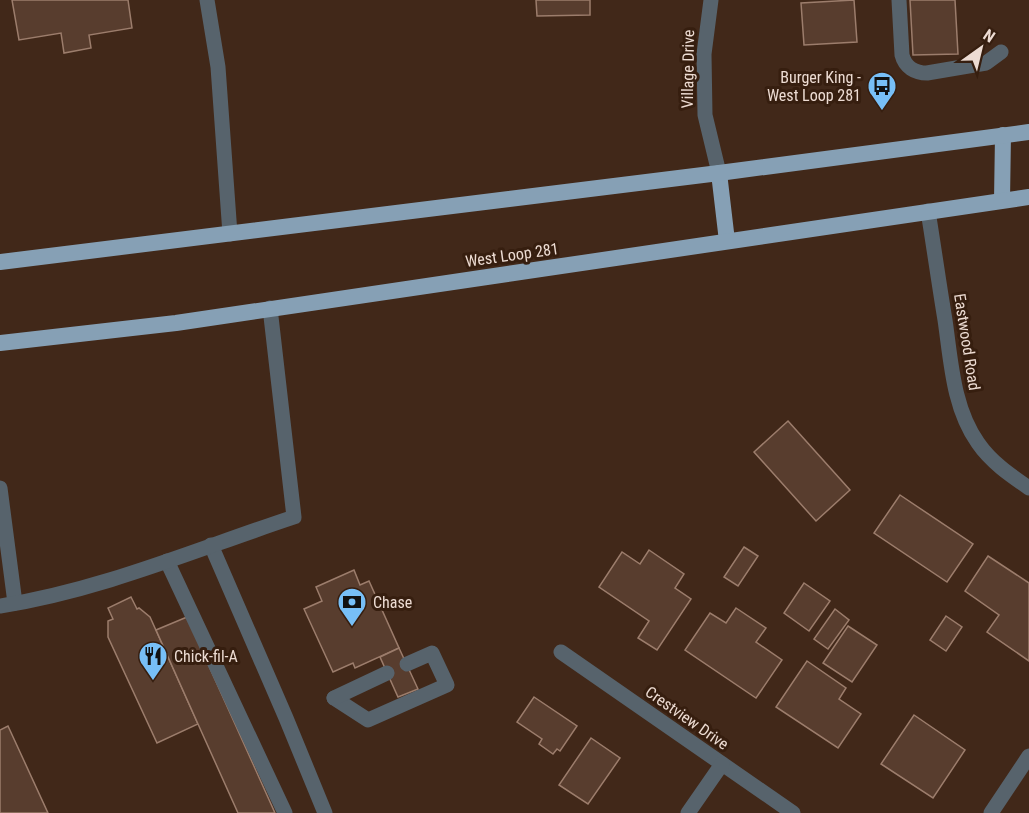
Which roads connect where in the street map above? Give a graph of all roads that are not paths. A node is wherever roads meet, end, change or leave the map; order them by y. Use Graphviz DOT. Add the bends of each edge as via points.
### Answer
graph roads {
  1 [pos="207,0"];
  2 [pos="711,0"];
  3 [pos="899,0"];
  4 [pos="1001,52"];
  5 [pos="1029,132"];
  6 [pos="1003,135"];
  7 [pos="719,173"];
  8 [pos="1029,196"];
  9 [pos="1002,200"];
  10 [pos="928,211"];
  11 [pos="230,234"];
  12 [pos="727,241"];
  13 [pos="0,262"];
  14 [pos="270,308"];
  15 [pos="0,343"];
  16 [pos="0,488"];
  17 [pos="1029,488"];
  18 [pos="211,544"];
  19 [pos="167,561"];
  20 [pos="7,605"];
  21 [pos="561,652"];
  22 [pos="407,664"];
  23 [pos="387,673"];
  24 [pos="1029,756"];
  25 [pos="722,764"];
  26 [pos="285,813"];
  27 [pos="325,813"];
  28 [pos="688,813"];
  29 [pos="793,813"];
  30 [pos="991,813"];
  1 -- 11 [label="street" via="218,67"];
  2 -- 7 [label="street, Village Drive" via="704,54 704,96"];
  3 -- 4 [label="street" via="902,55 913,70 927,73 986,63"];
  5 -- 6 [label="highway"];
  6 -- 7 [label="highway"];
  6 -- 9 [label="highway"];
  7 -- 11 [label="highway"];
  7 -- 12 [label="highway"];
  8 -- 9 [label="highway, West Loop 281"];
  9 -- 10 [label="highway, West Loop 281"];
  10 -- 12 [label="highway, West Loop 281"];
  10 -- 17 [label="street, Eastwood Road" via="960,408 977,443 1000,468"];
  11 -- 13 [label="highway"];
  12 -- 14 [label="highway, West Loop 281"];
  14 -- 15 [label="highway, West Loop 281"];
  14 -- 18 [label="street" via="294,517"];
  16 -- 20 [label="street"];
  18 -- 19 [label="street"];
  18 -- 27 [label="street"];
  19 -- 20 [label="street" via="137,573"];
  19 -- 26 [label="street"];
  21 -- 25 [label="street, Crestview Drive"];
  22 -- 23 [label="street" via="432,653 447,685 368,720 334,698"];
  24 -- 30 [label="street"];
  25 -- 28 [label="street"];
  25 -- 29 [label="street, Crestview Drive"];
}
